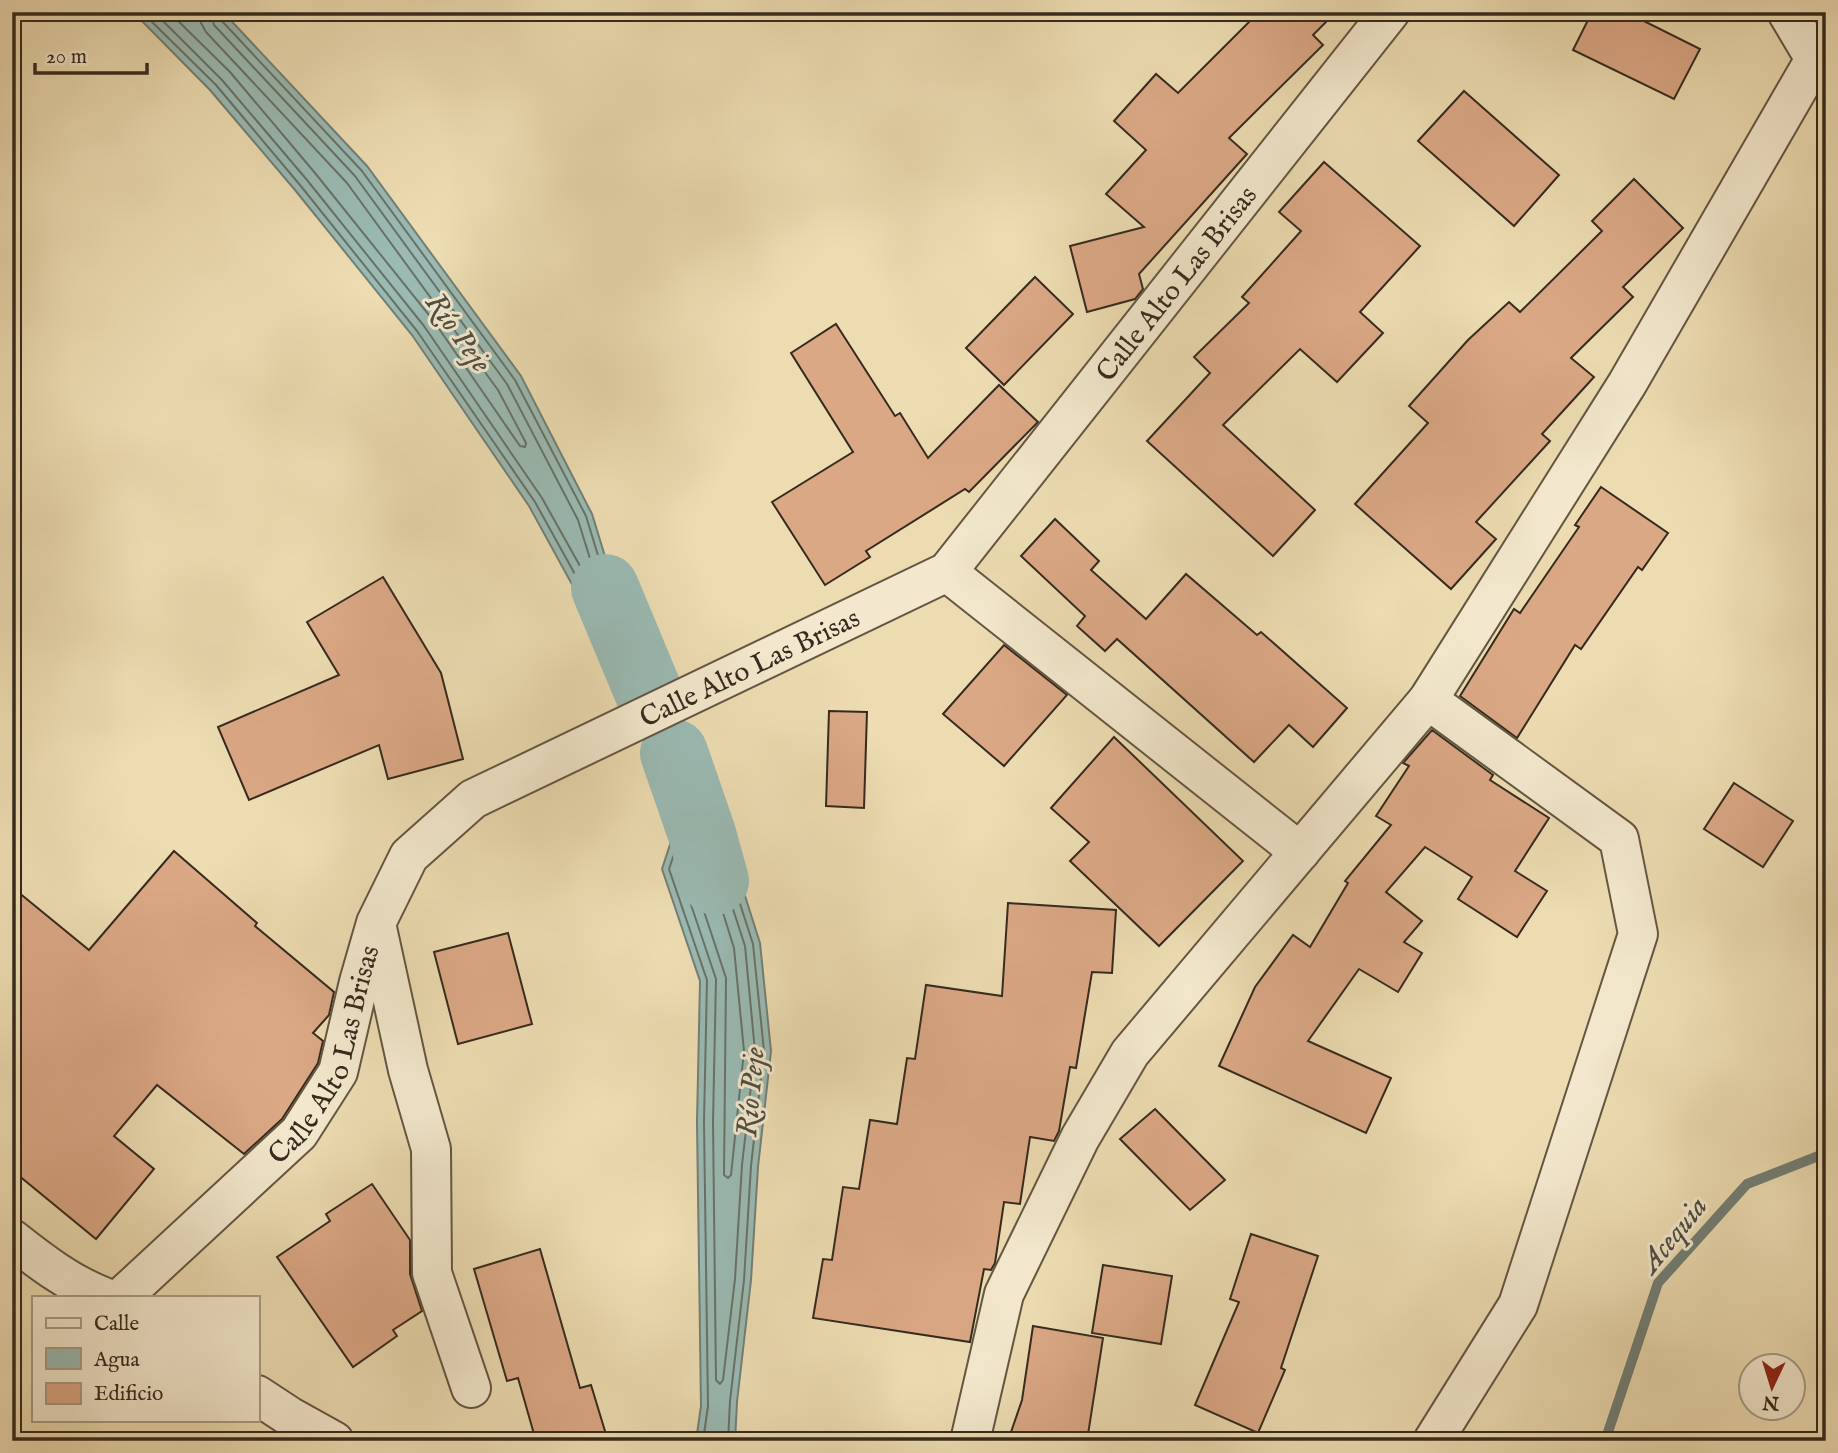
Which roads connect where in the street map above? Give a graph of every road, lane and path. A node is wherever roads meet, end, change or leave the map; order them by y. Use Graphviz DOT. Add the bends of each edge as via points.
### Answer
graph roads {
  1 [pos="1390,12"];
  2 [pos="1787,12"];
  3 [pos="947,572"];
  4 [pos="1428,700"];
  5 [pos="1300,852"];
  6 [pos="376,923"];
  7 [pos="12,1239"];
  8 [pos="102,1296"];
  9 [pos="123,1296"];
  10 [pos="471,1388"];
  11 [pos="259,1396"];
  12 [pos="334,1441"];
  13 [pos="970,1441"];
  14 [pos="1433,1441"];
  1 -- 3 [label="street, Calle Alto Las Brisas"];
  2 -- 4 [label="street" via="1815,59 1627,384"];
  3 -- 5 [label="street"];
  3 -- 6 [label="street, Calle Alto Las Brisas" via="473,799 409,856"];
  4 -- 5 [label="street"];
  4 -- 14 [label="street" via="1619,839 1638,934 1518,1305"];
  5 -- 13 [label="street" via="1130,1053 1080,1138 1004,1294"];
  6 -- 9 [label="street, Calle Alto Las Brisas" via="338,1072 299,1133"];
  6 -- 10 [label="street" via="408,1070 431,1149 432,1273"];
  7 -- 8 [label="street" via="46,1266"];
  11 -- 12 [label="street"];
}
